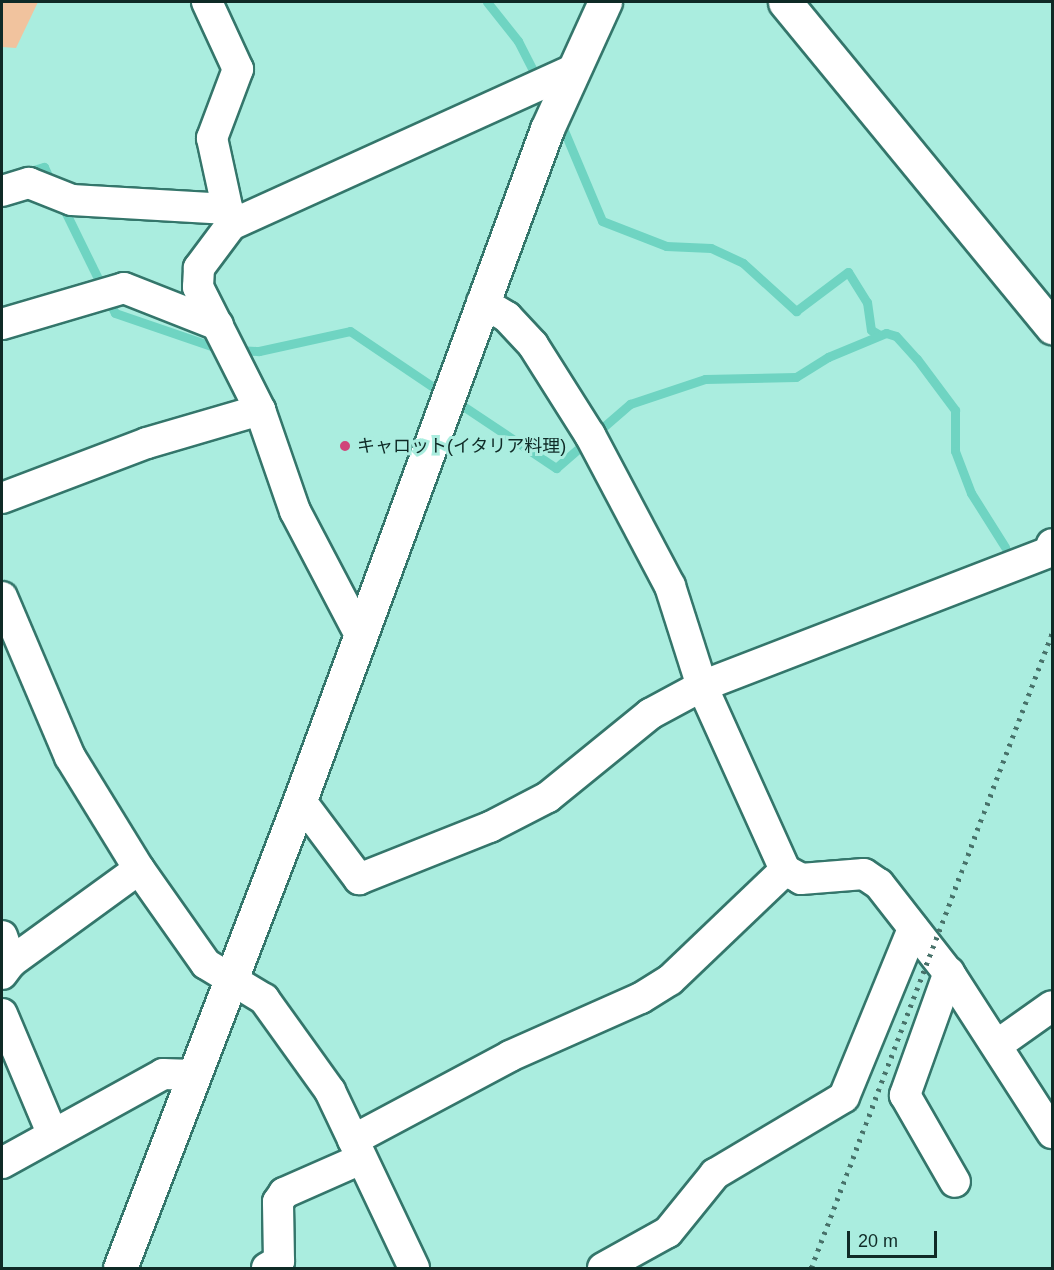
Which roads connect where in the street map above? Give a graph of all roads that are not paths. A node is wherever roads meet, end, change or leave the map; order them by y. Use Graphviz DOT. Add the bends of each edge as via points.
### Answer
graph roads {
  1 [pos="207,2"];
  2 [pos="605,2"];
  3 [pos="785,2"];
  4 [pos="572,70"];
  5 [pos="2,191"];
  6 [pos="230,217"];
  7 [pos="482,302"];
  8 [pos="2,324"];
  9 [pos="218,326"];
  10 [pos="1053,327"];
  11 [pos="260,410"];
  12 [pos="2,498"];
  13 [pos="1053,544"];
  14 [pos="2,597"];
  15 [pos="360,635"];
  16 [pos="702,686"];
  17 [pos="300,800"];
  18 [pos="139,869"];
  19 [pos="785,870"];
  20 [pos="913,929"];
  21 [pos="5,957"];
  22 [pos="949,972"];
  23 [pos="232,979"];
  24 [pos="1053,1006"];
  25 [pos="2,1014"];
  26 [pos="997,1045"];
  27 [pos="193,1075"];
  28 [pos="1053,1133"];
  29 [pos="52,1134"];
  30 [pos="357,1149"];
  31 [pos="2,1163"];
  32 [pos="955,1182"];
  33 [pos="120,1269"];
  34 [pos="267,1269"];
  35 [pos="414,1269"];
  36 [pos="603,1269"];
  1 -- 6 [label="street" via="238,69 212,138"];
  2 -- 4 [label="street"];
  3 -- 10 [label="street"];
  4 -- 6 [label="street"];
  4 -- 7 [label="street"];
  5 -- 6 [label="street" via="29,183 72,200"];
  6 -- 9 [label="street" via="199,268 198,287"];
  7 -- 15 [label="street"];
  7 -- 16 [label="street" via="507,317 533,345 590,435 670,586"];
  8 -- 9 [label="street" via="124,288"];
  9 -- 11 [label="street"];
  11 -- 12 [label="street" via="147,443"];
  11 -- 15 [label="street" via="295,511"];
  13 -- 16 [label="street" via="1050,552"];
  14 -- 18 [label="street" via="70,757"];
  15 -- 17 [label="street"];
  16 -- 17 [label="street" via="650,714 548,797 490,826 359,879"];
  16 -- 19 [label="street"];
  17 -- 23 [label="street"];
  18 -- 21 [label="street"];
  18 -- 23 [label="street" via="206,963"];
  19 -- 20 [label="street" via="801,879 864,874 879,884"];
  19 -- 30 [label="street" via="670,980 641,998 510,1056"];
  20 -- 22 [label="street"];
  20 -- 36 [label="street" via="844,1097 715,1174 668,1232"];
  22 -- 26 [label="street"];
  22 -- 32 [label="street" via="905,1095"];
  23 -- 27 [label="street"];
  23 -- 30 [label="street" via="264,999 330,1091"];
  24 -- 26 [label="street"];
  25 -- 29 [label="street"];
  26 -- 28 [label="street"];
  27 -- 29 [label="street" via="164,1074"];
  27 -- 33 [label="street"];
  29 -- 31 [label="street"];
  30 -- 34 [label="street" via="284,1193 278,1202 279,1261"];
  30 -- 35 [label="street"];
}
